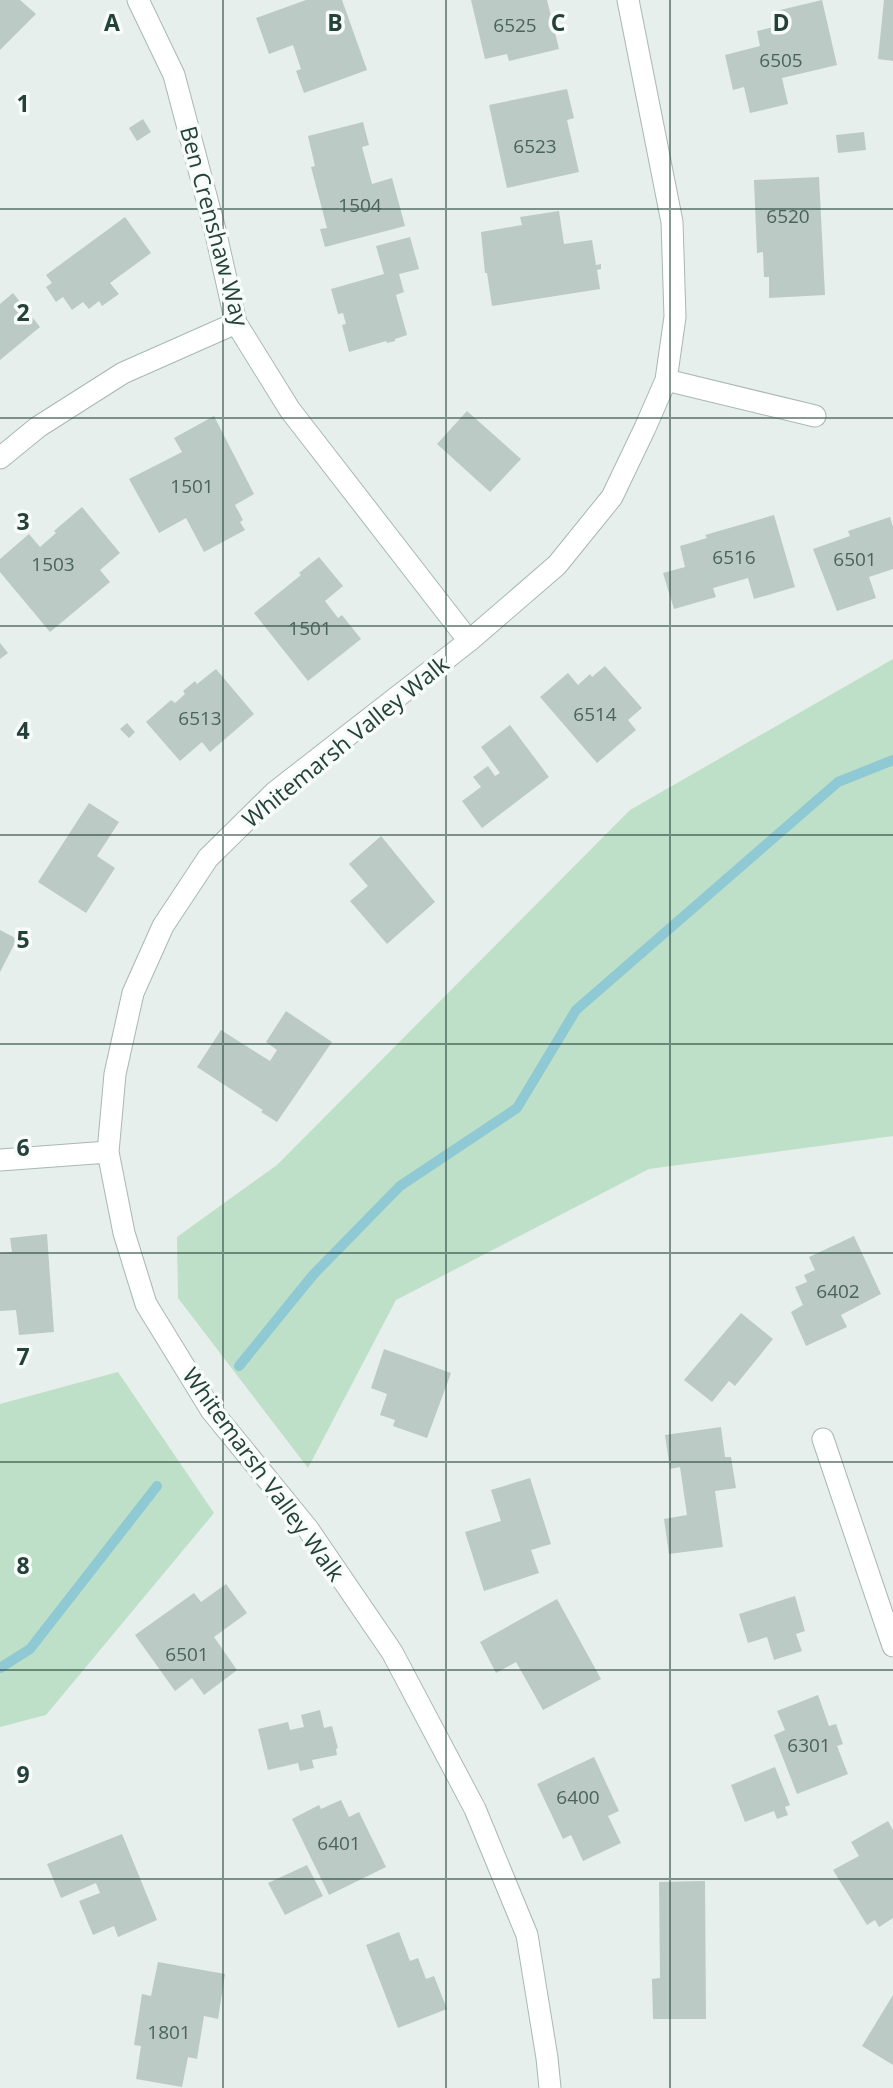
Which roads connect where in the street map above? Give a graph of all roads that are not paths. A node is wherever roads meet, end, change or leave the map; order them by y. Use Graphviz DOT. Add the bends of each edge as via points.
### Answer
graph roads {
  1 [pos="138,0"];
  2 [pos="628,0"];
  3 [pos="236,323"];
  4 [pos="666,380"];
  5 [pos="815,416"];
  6 [pos="0,458"];
  7 [pos="468,641"];
  8 [pos="108,1152"];
  9 [pos="0,1160"];
  10 [pos="822,1439"];
  11 [pos="893,1646"];
  12 [pos="550,2088"];
  1 -- 3 [label="street, Ben Crenshaw Way" via="174,75"];
  2 -- 4 [label="street, Whitemarsh Valley Walk" via="672,222 675,317"];
  3 -- 6 [label="street" via="123,373 38,427"];
  3 -- 7 [label="street, Ben Crenshaw Way" via="290,410"];
  4 -- 5 [label="street"];
  4 -- 7 [label="street, Whitemarsh Valley Walk" via="612,497 557,565"];
  7 -- 8 [label="street, Whitemarsh Valley Walk" via="275,792 208,858 163,926 133,993 115,1074"];
  8 -- 9 [label="street"];
  8 -- 12 [label="street, Whitemarsh Valley Walk" via="124,1233 146,1304 211,1410 308,1529 392,1652 475,1809 527,1935"];
  10 -- 11 [label="street"];
}
